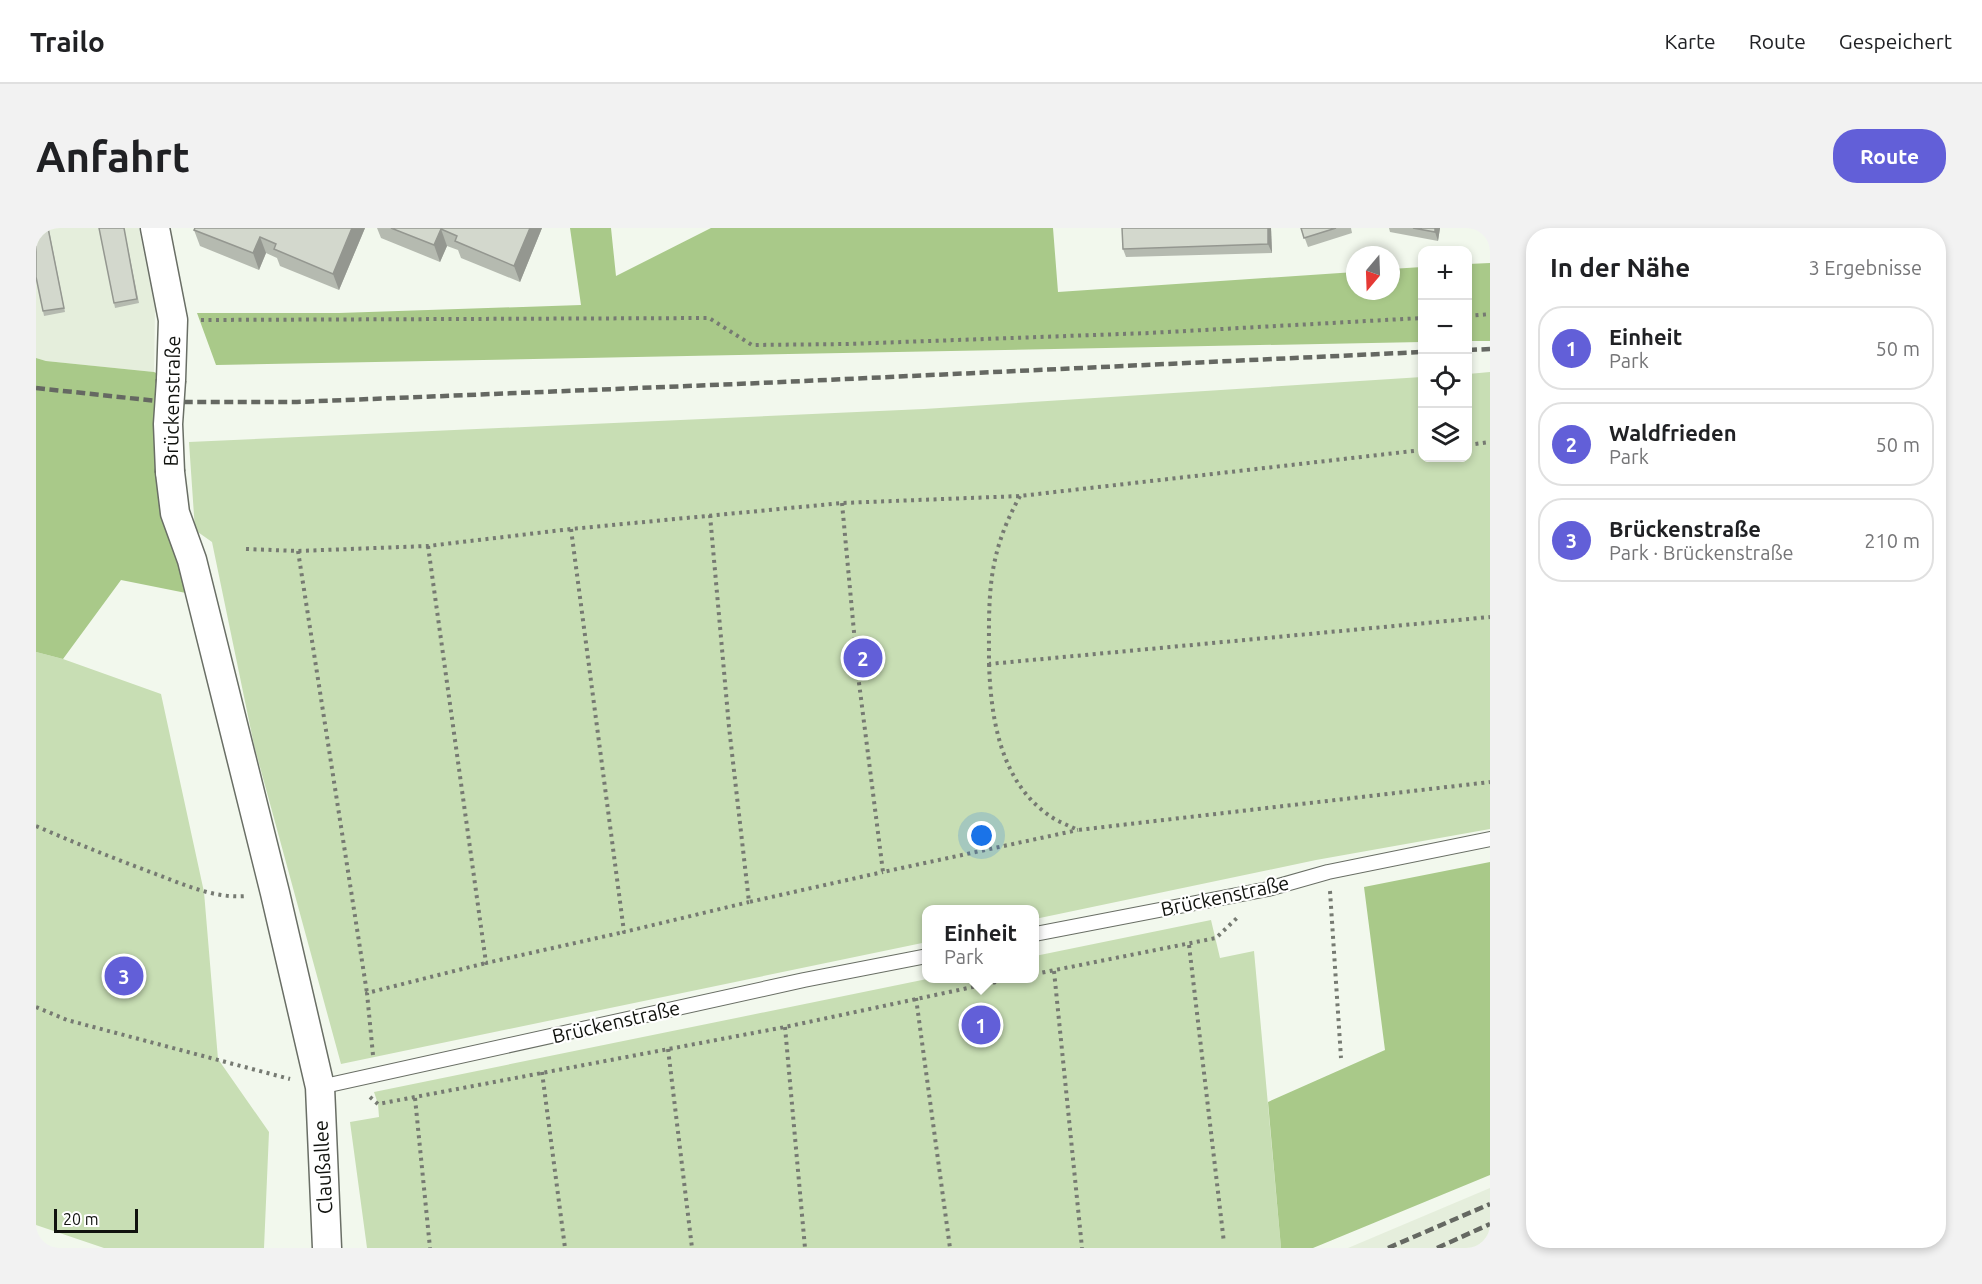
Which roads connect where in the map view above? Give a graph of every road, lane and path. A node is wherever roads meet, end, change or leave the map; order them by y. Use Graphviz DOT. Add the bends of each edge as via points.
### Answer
graph roads {
  1 [pos="155,228"];
  2 [pos="1490,314"];
  3 [pos="1472,315"];
  4 [pos="1418,318"];
  5 [pos="173,333"];
  6 [pos="1490,442"];
  7 [pos="1472,444"];
  8 [pos="1418,450"];
  9 [pos="1020,496"];
  10 [pos="842,503"];
  11 [pos="710,515"];
  12 [pos="570,530"];
  13 [pos="428,546"];
  14 [pos="246,549"];
  15 [pos="298,551"];
  16 [pos="1490,617"];
  17 [pos="989,664"];
  18 [pos="1490,782"];
  19 [pos="36,826"];
  20 [pos="1078,830"];
  21 [pos="1490,839"];
  22 [pos="883,872"];
  23 [pos="1328,873"];
  24 [pos="1268,889"];
  25 [pos="275,893"];
  26 [pos="749,902"];
  27 [pos="624,932"];
  28 [pos="1039,933"];
  29 [pos="1189,945"];
  30 [pos="922,957"];
  31 [pos="486,963"];
  32 [pos="1054,970"];
  33 [pos="1039,973"];
  34 [pos="990,983"];
  35 [pos="367,993"];
  36 [pos="916,998"];
  37 [pos="36,1007"];
  38 [pos="784,1028"];
  39 [pos="668,1049"];
  40 [pos="1341,1058"];
  41 [pos="542,1072"];
  42 [pos="374,1076"];
  43 [pos="351,1081"];
  44 [pos="320,1087"];
  45 [pos="415,1098"];
  46 [pos="1224,1243"];
  47 [pos="327,1248"];
  48 [pos="430,1248"];
  49 [pos="565,1248"];
  50 [pos="692,1248"];
  51 [pos="805,1248"];
  52 [pos="950,1248"];
  53 [pos="1082,1248"];
  1 -- 5 [label="street, Brückenstraße"];
  2 -- 3 [label="path"];
  4 -- 5 [label="path" via="847,344 752,345 709,318"];
  5 -- 25 [label="street, Brückenstraße, bridge" via="168,424 175,513 192,560"];
  6 -- 7 [label="path"];
  8 -- 9 [label="path"];
  9 -- 10 [label="path"];
  9 -- 17 [label="path" via="1002,533 992,571"];
  10 -- 11 [label="path"];
  10 -- 22 [label="path" via="858,675"];
  11 -- 12 [label="path"];
  11 -- 26 [label="path"];
  12 -- 13 [label="path"];
  12 -- 27 [label="path"];
  13 -- 15 [label="path"];
  13 -- 31 [label="path"];
  14 -- 15 [label="path"];
  15 -- 35 [label="path"];
  16 -- 17 [label="path"];
  17 -- 20 [label="path" via="993,717 1001,747 1023,791 1052,818"];
  18 -- 20 [label="path"];
  19 -- 25 [label="path" via="204,892 239,896"];
  20 -- 22 [label="path"];
  21 -- 23 [label="lane, Brückenstraße"];
  22 -- 26 [label="path"];
  23 -- 24 [label="lane, Brückenstraße"];
  23 -- 40 [label="path"];
  24 -- 28 [label="lane, Brückenstraße"];
  24 -- 29 [label="path" via="1216,938"];
  25 -- 44 [label="street, Brückenstraße"];
  26 -- 27 [label="path"];
  27 -- 31 [label="path"];
  29 -- 32 [label="path"];
  29 -- 46 [label="path"];
  30 -- 42 [label="lane, Brückenstraße"];
  31 -- 35 [label="path"];
  32 -- 33 [label="path"];
  32 -- 53 [label="path"];
  34 -- 36 [label="path"];
  35 -- 42 [label="path"];
  36 -- 38 [label="path"];
  36 -- 52 [label="path"];
  37 -- 44 [label="path" via="66,1020"];
  38 -- 39 [label="path"];
  38 -- 51 [label="path"];
  39 -- 41 [label="path"];
  39 -- 50 [label="path"];
  41 -- 45 [label="path"];
  41 -- 49 [label="path"];
  42 -- 43 [label="lane, Brückenstraße"];
  43 -- 44 [label="lane, Brückenstraße"];
  43 -- 45 [label="path" via="378,1104"];
  44 -- 47 [label="street, Claußallee"];
  45 -- 48 [label="path"];
}
